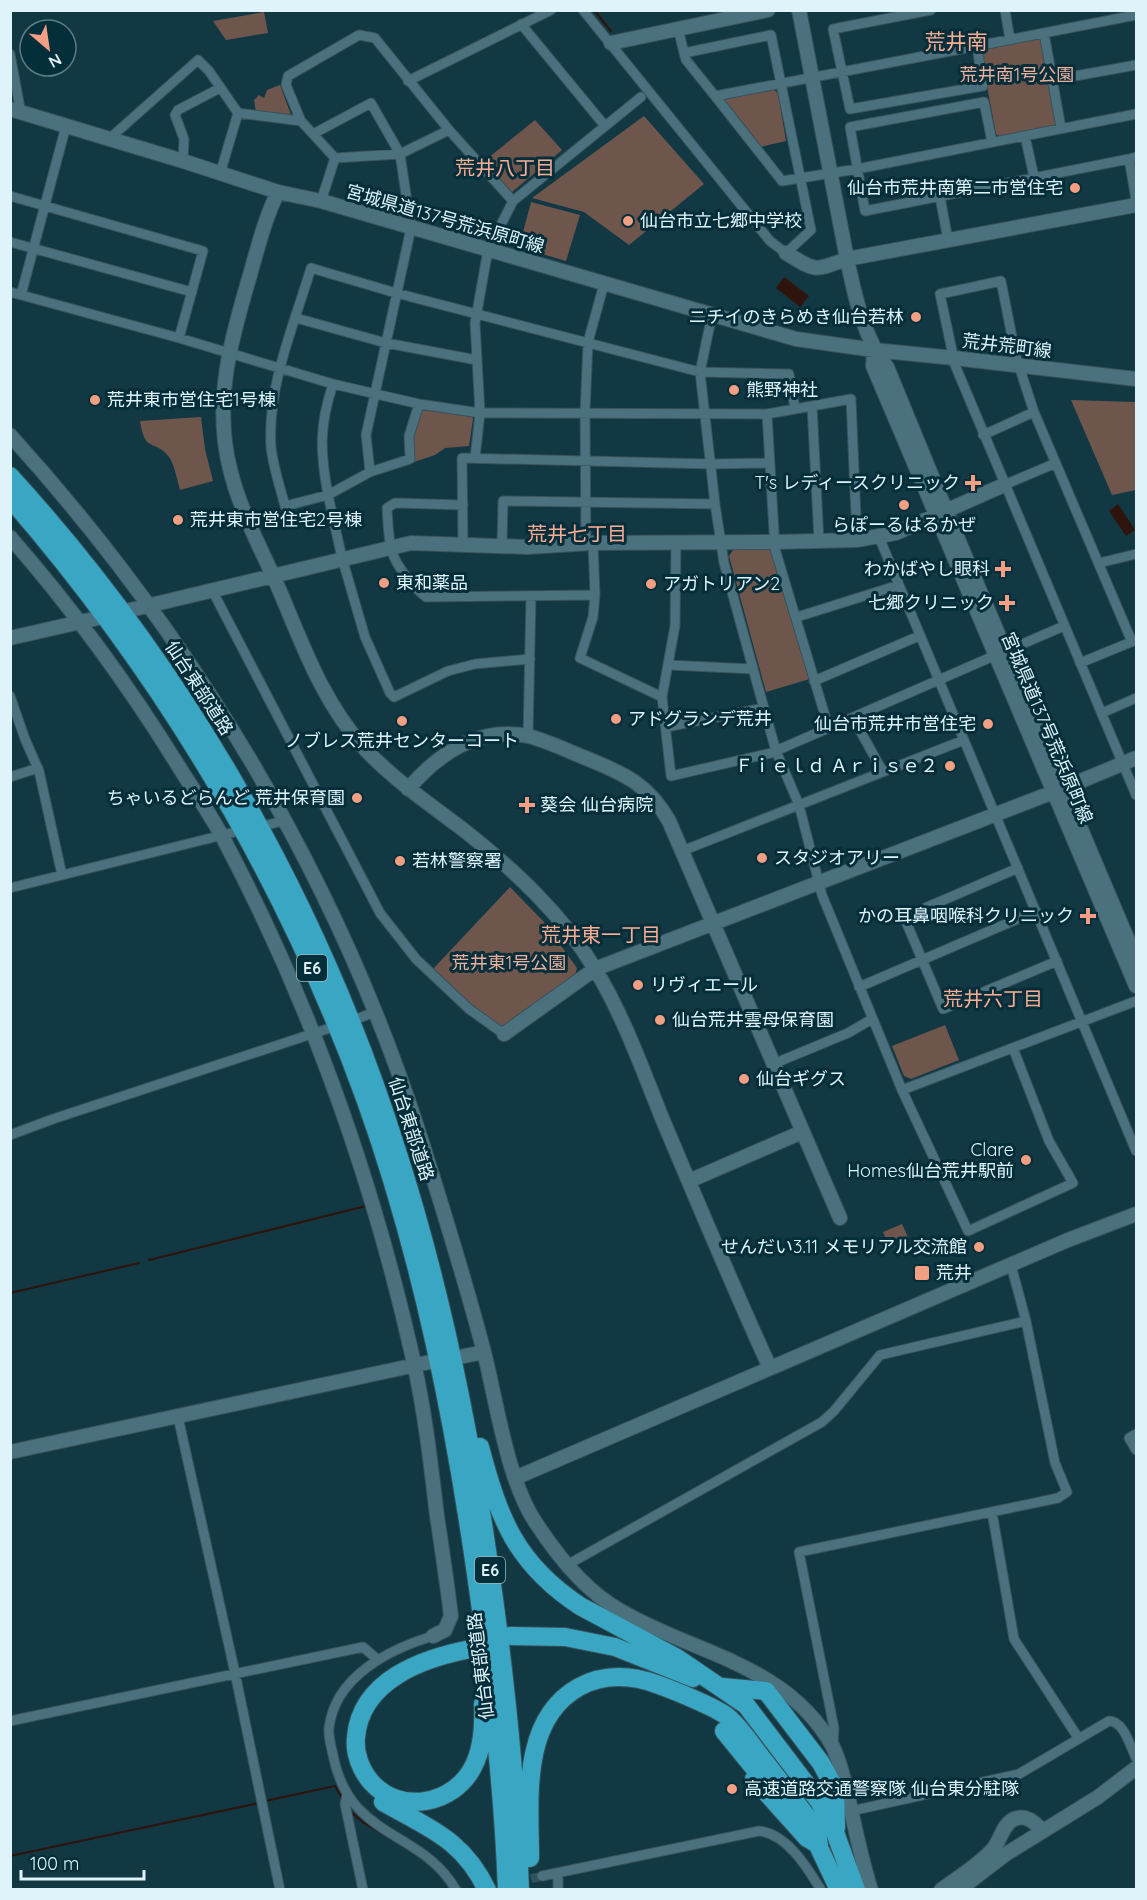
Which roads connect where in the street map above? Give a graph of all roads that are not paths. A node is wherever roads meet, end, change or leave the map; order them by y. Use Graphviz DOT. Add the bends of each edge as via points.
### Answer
graph roads {
  1 [pos="551,10"];
  2 [pos="583,10"];
  3 [pos="768,10"];
  4 [pos="799,10"];
  5 [pos="931,10"];
  6 [pos="1005,10"];
  7 [pos="1137,15"];
  8 [pos="521,24"];
  9 [pos="678,28"];
  10 [pos="1044,33"];
  11 [pos="1010,40"];
  12 [pos="611,43"];
  13 [pos="976,46"];
  14 [pos="684,52"];
  15 [pos="10,54"];
  16 [pos="1137,65"];
  17 [pos="842,71"];
  18 [pos="812,77"];
  19 [pos="1053,80"];
  20 [pos="408,81"];
  21 [pos="781,83"];
  22 [pos="220,88"];
  23 [pos="715,96"];
  24 [pos="641,97"];
  25 [pos="16,111"];
  26 [pos="238,113"];
  27 [pos="1137,114"];
  28 [pos="301,121"];
  29 [pos="66,126"];
  30 [pos="605,126"];
  31 [pos="1061,128"];
  32 [pos="449,130"];
  33 [pos="313,134"];
  34 [pos="1025,136"];
  35 [pos="109,138"];
  36 [pos="992,142"];
  37 [pos="400,154"];
  38 [pos="335,158"];
  39 [pos="1133,158"];
  40 [pos="183,160"];
  41 [pos="857,169"];
  42 [pos="830,173"];
  43 [pos="220,174"];
  44 [pos="1034,177"];
  45 [pos="800,178"];
  46 [pos="278,192"];
  47 [pos="10,196"];
  48 [pos="940,196"];
  49 [pos="1137,200"];
  50 [pos="321,201"];
  51 [pos="513,201"];
  52 [pos="1137,205"];
  53 [pos="45,206"];
  54 [pos="411,228"];
  55 [pos="948,240"];
  56 [pos="10,242"];
  57 [pos="33,249"];
  58 [pos="488,250"];
  59 [pos="786,253"];
  60 [pos="847,259"];
  61 [pos="604,284"];
  62 [pos="10,292"];
  63 [pos="192,292"];
  64 [pos="396,293"];
  65 [pos="21,295"];
  66 [pos="476,313"];
  67 [pos="712,315"];
  68 [pos="296,318"];
  69 [pos="179,338"];
  70 [pos="588,342"];
  71 [pos="386,343"];
  72 [pos="874,350"];
  73 [pos="229,354"];
  74 [pos="954,358"];
  75 [pos="477,360"];
  76 [pos="1018,365"];
  77 [pos="280,369"];
  78 [pos="700,372"];
  79 [pos="1137,379"];
  80 [pos="333,384"];
  81 [pos="375,394"];
  82 [pos="419,404"];
  83 [pos="812,406"];
  84 [pos="795,409"];
  85 [pos="480,412"];
  86 [pos="1034,412"];
  87 [pos="585,413"];
  88 [pos="705,414"];
  89 [pos="767,414"];
  90 [pos="10,435"];
  91 [pos="983,435"];
  92 [pos="475,458"];
  93 [pos="585,460"];
  94 [pos="769,463"];
  95 [pos="1056,463"];
  96 [pos="711,464"];
  97 [pos="370,472"];
  98 [pos="10,476"];
  99 [pos="1004,485"];
  100 [pos="328,495"];
  101 [pos="10,498"];
  102 [pos="585,503"];
  103 [pos="715,504"];
  104 [pos="463,505"];
  105 [pos="941,512"];
  106 [pos="10,537"];
  107 [pos="879,537"];
  108 [pos="857,540"];
  109 [pos="819,541"];
  110 [pos="775,542"];
  111 [pos="589,543"];
  112 [pos="676,543"];
  113 [pos="721,543"];
  114 [pos="463,544"];
  115 [pos="502,546"];
  116 [pos="391,547"];
  117 [pos="1137,554"];
  118 [pos="342,558"];
  119 [pos="1100,563"];
  120 [pos="273,576"];
  121 [pos="899,585"];
  122 [pos="212,590"];
  123 [pos="595,595"];
  124 [pos="531,596"];
  125 [pos="149,605"];
  126 [pos="130,610"];
  127 [pos="797,617"];
  128 [pos="98,618"];
  129 [pos="81,622"];
  130 [pos="1064,626"];
  131 [pos="919,636"];
  132 [pos="10,638"];
  133 [pos="1134,640"];
  134 [pos="1001,653"];
  135 [pos="530,659"];
  136 [pos="1080,663"];
  137 [pos="668,666"];
  138 [pos="753,669"];
  139 [pos="814,681"];
  140 [pos="938,681"];
  141 [pos="10,696"];
  142 [pos="663,697"];
  143 [pos="1137,698"];
  144 [pos="764,708"];
  145 [pos="1102,713"];
  146 [pos="853,718"];
  147 [pos="666,727"];
  148 [pos="829,729"];
  149 [pos="528,736"];
  150 [pos="964,741"];
  151 [pos="776,751"];
  152 [pos="1130,760"];
  153 [pos="38,768"];
  154 [pos="883,772"];
  155 [pos="10,777"];
  156 [pos="408,789"];
  157 [pos="1059,790"];
  158 [pos="1137,795"];
  159 [pos="798,805"];
  160 [pos="995,814"];
  161 [pos="284,821"];
  162 [pos="267,825"];
  163 [pos="235,832"];
  164 [pos="221,835"];
  165 [pos="682,851"];
  166 [pos="1018,868"];
  167 [pos="62,875"];
  168 [pos="819,882"];
  169 [pos="10,888"];
  170 [pos="1036,911"];
  171 [pos="713,923"];
  172 [pos="1137,958"];
  173 [pos="922,960"];
  174 [pos="1058,961"];
  175 [pos="595,969"];
  176 [pos="1137,986"];
  177 [pos="859,987"];
  178 [pos="1137,1001"];
  179 [pos="375,1012"];
  180 [pos="359,1018"];
  181 [pos="872,1019"];
  182 [pos="1083,1021"];
  183 [pos="330,1028"];
  184 [pos="315,1034"];
  185 [pos="504,1034"];
  186 [pos="1013,1048"];
  187 [pos="773,1064"];
  188 [pos="902,1090"];
  189 [pos="802,1132"];
  190 [pos="10,1135"];
  191 [pos="1137,1151"];
  192 [pos="689,1181"];
  193 [pos="1137,1214"];
  194 [pos="840,1218"];
  195 [pos="427,1254"];
  196 [pos="1011,1265"];
  197 [pos="1026,1321"];
  198 [pos="484,1352"];
  199 [pos="464,1356"];
  200 [pos="430,1362"];
  201 [pos="414,1365"];
  202 [pos="770,1368"];
  203 [pos="178,1417"];
  204 [pos="1137,1434"];
  205 [pos="1137,1450"];
  206 [pos="10,1452"];
  207 [pos="515,1478"];
  208 [pos="466,1505"];
  209 [pos="992,1512"];
  210 [pos="567,1565"];
  211 [pos="434,1636"];
  212 [pos="511,1640"];
  213 [pos="377,1659"];
  214 [pos="235,1673"];
  215 [pos="685,1680"];
  216 [pos="720,1687"];
  217 [pos="766,1691"];
  218 [pos="702,1704"];
  219 [pos="725,1718"];
  220 [pos="10,1721"];
  221 [pos="1079,1739"];
  222 [pos="833,1747"];
  223 [pos="1137,1758"];
  224 [pos="1137,1768"];
  225 [pos="346,1799"];
  226 [pos="851,1811"];
  227 [pos="1042,1830"];
  228 [pos="836,1835"];
  229 [pos="819,1845"];
  230 [pos="558,1873"];
  231 [pos="536,1883"];
  232 [pos="279,1890"];
  233 [pos="363,1890"];
  234 [pos="456,1890"];
  235 [pos="487,1890"];
  236 [pos="507,1890"];
  237 [pos="520,1890"];
  238 [pos="558,1890"];
  239 [pos="821,1890"];
  240 [pos="839,1890"];
  241 [pos="856,1890"];
  242 [pos="871,1890"];
  243 [pos="941,1890"];
  244 [pos="959,1890"];
  1 -- 8 [label="street"];
  2 -- 12 [label="street"];
  3 -- 9 [label="street"];
  4 -- 18 [label="street"];
  5 -- 17 [label="street" via="833,29"];
  6 -- 11 [label="street"];
  7 -- 10 [label="street"];
  8 -- 20 [label="street"];
  8 -- 30 [label="street"];
  9 -- 12 [label="street"];
  9 -- 14 [label="street"];
  10 -- 11 [label="street"];
  10 -- 19 [label="street"];
  11 -- 13 [label="street"];
  12 -- 59 [label="street" via="770,241"];
  13 -- 17 [label="street"];
  13 -- 17 [label="street" via="983,86 850,109"];
  14 -- 21 [label="street" via="771,35"];
  14 -- 23 [label="street"];
  15 -- 25 [label="street"];
  16 -- 19 [label="street"];
  17 -- 18 [label="street"];
  18 -- 21 [label="street"];
  18 -- 42 [label="street"];
  19 -- 31 [label="street"];
  20 -- 28 [label="street" via="375,38 358,35 288,76 286,85"];
  20 -- 32 [label="street"];
  21 -- 23 [label="street"];
  21 -- 45 [label="street"];
  22 -- 26 [label="street"];
  22 -- 35 [label="street" via="198,60"];
  22 -- 40 [label="street" via="175,115 184,139"];
  23 -- 45 [label="street" via="782,181"];
  24 -- 30 [label="street"];
  25 -- 29 [label="street, 宮城県道137号荒浜原町線"];
  26 -- 28 [label="street"];
  26 -- 43 [label="street"];
  27 -- 31 [label="street"];
  28 -- 33 [label="street"];
  29 -- 35 [label="street, 宮城県道137号荒浜原町線"];
  29 -- 53 [label="street"];
  30 -- 51 [label="street"];
  31 -- 34 [label="street"];
  32 -- 37 [label="street"];
  32 -- 51 [label="street"];
  33 -- 37 [label="street" via="371,103"];
  33 -- 38 [label="street"];
  34 -- 36 [label="street"];
  34 -- 44 [label="street"];
  35 -- 40 [label="street, 宮城県道137号荒浜原町線"];
  36 -- 41 [label="street"];
  36 -- 41 [label="street" via="984,102 850,127"];
  37 -- 38 [label="street"];
  37 -- 54 [label="street"];
  38 -- 50 [label="street"];
  39 -- 44 [label="street"];
  39 -- 49 [label="street"];
  40 -- 43 [label="street, 宮城県道137号荒浜原町線"];
  41 -- 42 [label="street"];
  41 -- 48 [label="street" via="865,211"];
  42 -- 45 [label="street"];
  42 -- 60 [label="street"];
  43 -- 46 [label="street, 宮城県道137号荒浜原町線"];
  44 -- 48 [label="street"];
  45 -- 59 [label="street" via="811,230"];
  46 -- 50 [label="street, 宮城県道137号荒浜原町線"];
  46 -- 73 [label="street" via="266,221"];
  47 -- 53 [label="street"];
  48 -- 55 [label="street"];
  50 -- 54 [label="street, 宮城県道137号荒浜原町線"];
  51 -- 58 [label="street"];
  52 -- 55 [label="street"];
  53 -- 57 [label="street"];
  53 -- 63 [label="street" via="203,251"];
  54 -- 58 [label="street, 宮城県道137号荒浜原町線"];
  54 -- 64 [label="street"];
  55 -- 60 [label="street"];
  56 -- 57 [label="street"];
  57 -- 63 [label="street"];
  57 -- 65 [label="street"];
  58 -- 61 [label="street, 宮城県道137号荒浜原町線"];
  58 -- 66 [label="street"];
  59 -- 60 [label="street" via="811,269"];
  60 -- 72 [label="street"];
  61 -- 67 [label="street, 宮城県道137号荒浜原町線"];
  61 -- 70 [label="street"];
  62 -- 65 [label="street"];
  63 -- 69 [label="street"];
  64 -- 66 [label="street"];
  64 -- 68 [label="street" via="311,268"];
  64 -- 71 [label="street"];
  65 -- 69 [label="street"];
  66 -- 70 [label="street"];
  66 -- 75 [label="street"];
  67 -- 72 [label="street, 宮城県道137号荒浜原町線" via="796,339"];
  67 -- 78 [label="street"];
  68 -- 71 [label="street"];
  68 -- 77 [label="street"];
  69 -- 73 [label="street"];
  70 -- 78 [label="street"];
  70 -- 87 [label="street"];
  71 -- 75 [label="street"];
  71 -- 81 [label="street"];
  72 -- 74 [label="street, 荒井荒町線"];
  72 -- 105 [label="street, 宮城県道137号荒浜原町線" via="887,367"];
  73 -- 77 [label="street"];
  73 -- 120 [label="street" via="222,408 225,446 237,493"];
  74 -- 76 [label="street, 荒井荒町線"];
  74 -- 76 [label="street" via="940,294 1001,281"];
  74 -- 91 [label="street"];
  75 -- 85 [label="street"];
  76 -- 79 [label="street, 荒井荒町線"];
  76 -- 86 [label="street"];
  77 -- 80 [label="street"];
  77 -- 100 [label="street" via="271,448 285,506"];
  78 -- 84 [label="street" via="789,374"];
  78 -- 88 [label="street"];
  80 -- 81 [label="street"];
  80 -- 100 [label="street" via="326,403 321,456"];
  81 -- 82 [label="street"];
  81 -- 97 [label="street" via="366,435"];
  82 -- 85 [label="street"];
  82 -- 97 [label="street" via="409,436 410,459"];
  83 -- 84 [label="street"];
  83 -- 108 [label="street" via="851,399"];
  83 -- 109 [label="street"];
  84 -- 89 [label="street"];
  85 -- 87 [label="street"];
  85 -- 92 [label="street"];
  86 -- 91 [label="street"];
  86 -- 95 [label="street"];
  87 -- 88 [label="street"];
  87 -- 93 [label="street"];
  88 -- 89 [label="street"];
  88 -- 96 [label="street"];
  89 -- 94 [label="street"];
  90 -- 125 [label="street" via="85,520"];
  91 -- 99 [label="street"];
  92 -- 93 [label="street"];
  92 -- 104 [label="street" via="462,458"];
  93 -- 96 [label="street"];
  93 -- 102 [label="street"];
  94 -- 96 [label="street"];
  94 -- 110 [label="street"];
  95 -- 99 [label="street"];
  95 -- 119 [label="street"];
  96 -- 103 [label="street"];
  97 -- 100 [label="street"];
  98 -- 195 [label="highway, 仙台東部道路 / E6" via="78,556 150,652 204,732 264,836 320,950 361,1048 397,1149"];
  99 -- 105 [label="street"];
  99 -- 130 [label="street"];
  100 -- 118 [label="street"];
  101 -- 208 [label="highway, 仙台東部道路 / E6" via="102,610 190,739 251,842 307,956 363,1093 399,1207 434,1344"];
  102 -- 103 [label="street"];
  102 -- 111 [label="street"];
  102 -- 115 [label="street" via="502,501"];
  103 -- 113 [label="street"];
  104 -- 114 [label="street"];
  104 -- 116 [label="street" via="395,503 387,508"];
  105 -- 107 [label="street"];
  105 -- 134 [label="street, 宮城県道137号荒浜原町線"];
  106 -- 129 [label="street"];
  107 -- 108 [label="street"];
  107 -- 121 [label="street"];
  108 -- 109 [label="street"];
  109 -- 110 [label="street"];
  110 -- 113 [label="street"];
  110 -- 127 [label="street"];
  111 -- 112 [label="street"];
  111 -- 115 [label="street"];
  111 -- 123 [label="street"];
  112 -- 113 [label="street"];
  112 -- 137 [label="street" via="675,626"];
  113 -- 138 [label="street"];
  114 -- 115 [label="street"];
  114 -- 116 [label="street" via="411,543"];
  116 -- 118 [label="street"];
  116 -- 124 [label="street" via="394,558 426,597"];
  117 -- 119 [label="street"];
  118 -- 120 [label="street"];
  118 -- 135 [label="street" via="365,637 394,697 448,671 475,664"];
  119 -- 133 [label="street"];
  120 -- 122 [label="street"];
  120 -- 156 [label="street" via="330,704 365,749"];
  121 -- 127 [label="street"];
  121 -- 131 [label="street"];
  122 -- 125 [label="street"];
  122 -- 185 [label="street" via="380,913 416,959 469,1009"];
  123 -- 124 [label="street"];
  123 -- 142 [label="street" via="593,617 580,658"];
  124 -- 135 [label="street"];
  125 -- 126 [label="street"];
  125 -- 161 [label="street" via="222,712"];
  127 -- 139 [label="street"];
  128 -- 129 [label="street"];
  129 -- 132 [label="street"];
  129 -- 164 [label="street" via="149,718"];
  130 -- 134 [label="street"];
  130 -- 136 [label="street"];
  131 -- 139 [label="street"];
  131 -- 140 [label="street"];
  133 -- 136 [label="street"];
  134 -- 140 [label="street"];
  134 -- 157 [label="street, 宮城県道137号荒浜原町線"];
  135 -- 149 [label="street"];
  136 -- 145 [label="street"];
  137 -- 138 [label="street"];
  137 -- 142 [label="street"];
  138 -- 144 [label="street"];
  139 -- 148 [label="street"];
  140 -- 146 [label="street"];
  140 -- 150 [label="street"];
  141 -- 153 [label="street"];
  142 -- 147 [label="street"];
  143 -- 145 [label="street"];
  144 -- 147 [label="street"];
  144 -- 151 [label="street"];
  145 -- 152 [label="street"];
  146 -- 148 [label="street"];
  146 -- 154 [label="street"];
  147 -- 151 [label="street" via="671,776"];
  148 -- 151 [label="street"];
  149 -- 156 [label="street" via="481,737 461,744 437,759"];
  149 -- 165 [label="street" via="637,782 662,808"];
  150 -- 154 [label="street"];
  150 -- 160 [label="street"];
  151 -- 159 [label="street"];
  152 -- 157 [label="street"];
  152 -- 158 [label="street"];
  153 -- 155 [label="street"];
  153 -- 167 [label="street"];
  154 -- 159 [label="street"];
  156 -- 175 [label="street" via="535,892"];
  157 -- 160 [label="street"];
  157 -- 172 [label="street, 宮城県道137号荒浜原町線"];
  157 -- 176 [label="street, 宮城県道137号荒浜原町線"];
  159 -- 165 [label="street"];
  159 -- 168 [label="street"];
  160 -- 166 [label="street"];
  160 -- 168 [label="street"];
  161 -- 162 [label="street"];
  161 -- 179 [label="street"];
  163 -- 164 [label="street"];
  164 -- 167 [label="street"];
  164 -- 184 [label="street" via="264,918"];
  165 -- 171 [label="street"];
  166 -- 170 [label="street"];
  166 -- 173 [label="street" via="904,917"];
  167 -- 169 [label="street"];
  168 -- 171 [label="street"];
  168 -- 177 [label="street"];
  170 -- 173 [label="street"];
  170 -- 174 [label="street"];
  171 -- 175 [label="street"];
  171 -- 187 [label="street"];
  173 -- 174 [label="street" via="943,1009"];
  173 -- 177 [label="street"];
  174 -- 182 [label="street"];
  175 -- 185 [label="street"];
  175 -- 192 [label="street"];
  177 -- 181 [label="street"];
  178 -- 182 [label="street"];
  179 -- 180 [label="street"];
  179 -- 198 [label="street" via="411,1107"];
  181 -- 187 [label="street"];
  181 -- 188 [label="street"];
  182 -- 186 [label="street"];
  182 -- 191 [label="street"];
  183 -- 184 [label="street"];
  184 -- 190 [label="street"];
  184 -- 201 [label="street" via="367,1184"];
  186 -- 188 [label="street"];
  186 -- 188 [label="street" via="1049,1141 1073,1183 968,1231"];
  187 -- 189 [label="street"];
  189 -- 192 [label="street"];
  189 -- 194 [label="street"];
  192 -- 202 [label="street"];
  193 -- 196 [label="street"];
  195 -- 215 [label="highway" via="458,1351 493,1496 516,1545 540,1575 566,1596"];
  195 -- 237 [label="highway, 仙台東部道路 / E6" via="460,1395 489,1565 509,1728"];
  196 -- 197 [label="street"];
  196 -- 202 [label="street"];
  197 -- 209 [label="street" via="1055,1463 1067,1492 1058,1498"];
  197 -- 210 [label="street" via="880,1355 822,1422"];
  198 -- 199 [label="street"];
  198 -- 207 [label="street"];
  200 -- 201 [label="street"];
  201 -- 203 [label="street"];
  201 -- 211 [label="street" via="451,1616 445,1630"];
  202 -- 207 [label="street"];
  203 -- 206 [label="street"];
  203 -- 214 [label="street"];
  204 -- 205 [label="street" via="1129,1438"];
  207 -- 210 [label="street" via="532,1518"];
  208 -- 235 [label="highway" via="483,1693 483,1731 478,1755 466,1778 452,1792 433,1800 407,1802 381,1792 365,1774 357,1752 357,1727 366,1704 385,1683 412,1667 470,1645 435,1650 410,1659 376,1681 353,1711 348,1746 354,1769 365,1787 458,1848 475,1867"];
  208 -- 236 [label="highway, 仙台東部道路 / E6" via="496,1730"];
  209 -- 221 [label="street" via="1014,1639"];
  209 -- 222 [label="street" via="799,1552 834,1728"];
  210 -- 222 [label="street" via="617,1610 766,1678 794,1700"];
  211 -- 213 [label="street"];
  212 -- 215 [label="highway" via="587,1648"];
  213 -- 214 [label="street" via="363,1647"];
  213 -- 225 [label="street" via="343,1692 328,1730"];
  214 -- 220 [label="street"];
  214 -- 232 [label="street"];
  215 -- 216 [label="highway"];
  215 -- 217 [label="highway"];
  215 -- 218 [label="highway"];
  215 -- 219 [label="highway" via="713,1694"];
  215 -- 219 [label="highway" via="698,1708"];
  215 -- 231 [label="highway" via="609,1677 572,1691 553,1710 540,1733 532,1761 530,1797"];
  216 -- 217 [label="highway"];
  216 -- 219 [label="highway"];
  216 -- 228 [label="highway" via="751,1702 825,1798"];
  217 -- 228 [label="highway" via="836,1789"];
  218 -- 219 [label="highway"];
  218 -- 229 [label="highway" via="723,1719"];
  219 -- 228 [label="highway"];
  219 -- 229 [label="highway" via="816,1829"];
  221 -- 223 [label="street" via="1114,1721"];
  221 -- 226 [label="street" via="1019,1773"];
  222 -- 226 [label="street"];
  224 -- 227 [label="street"];
  225 -- 233 [label="street"];
  225 -- 234 [label="street" via="441,1868"];
  226 -- 242 [label="street"];
  227 -- 243 [label="street" via="1028,1818 1014,1819 989,1853"];
  227 -- 244 [label="street"];
  228 -- 241 [label="highway"];
  229 -- 240 [label="highway"];
  230 -- 231 [label="street"];
  230 -- 238 [label="street"];
  230 -- 239 [label="street" via="759,1831 775,1836 790,1849 806,1865"];
}
